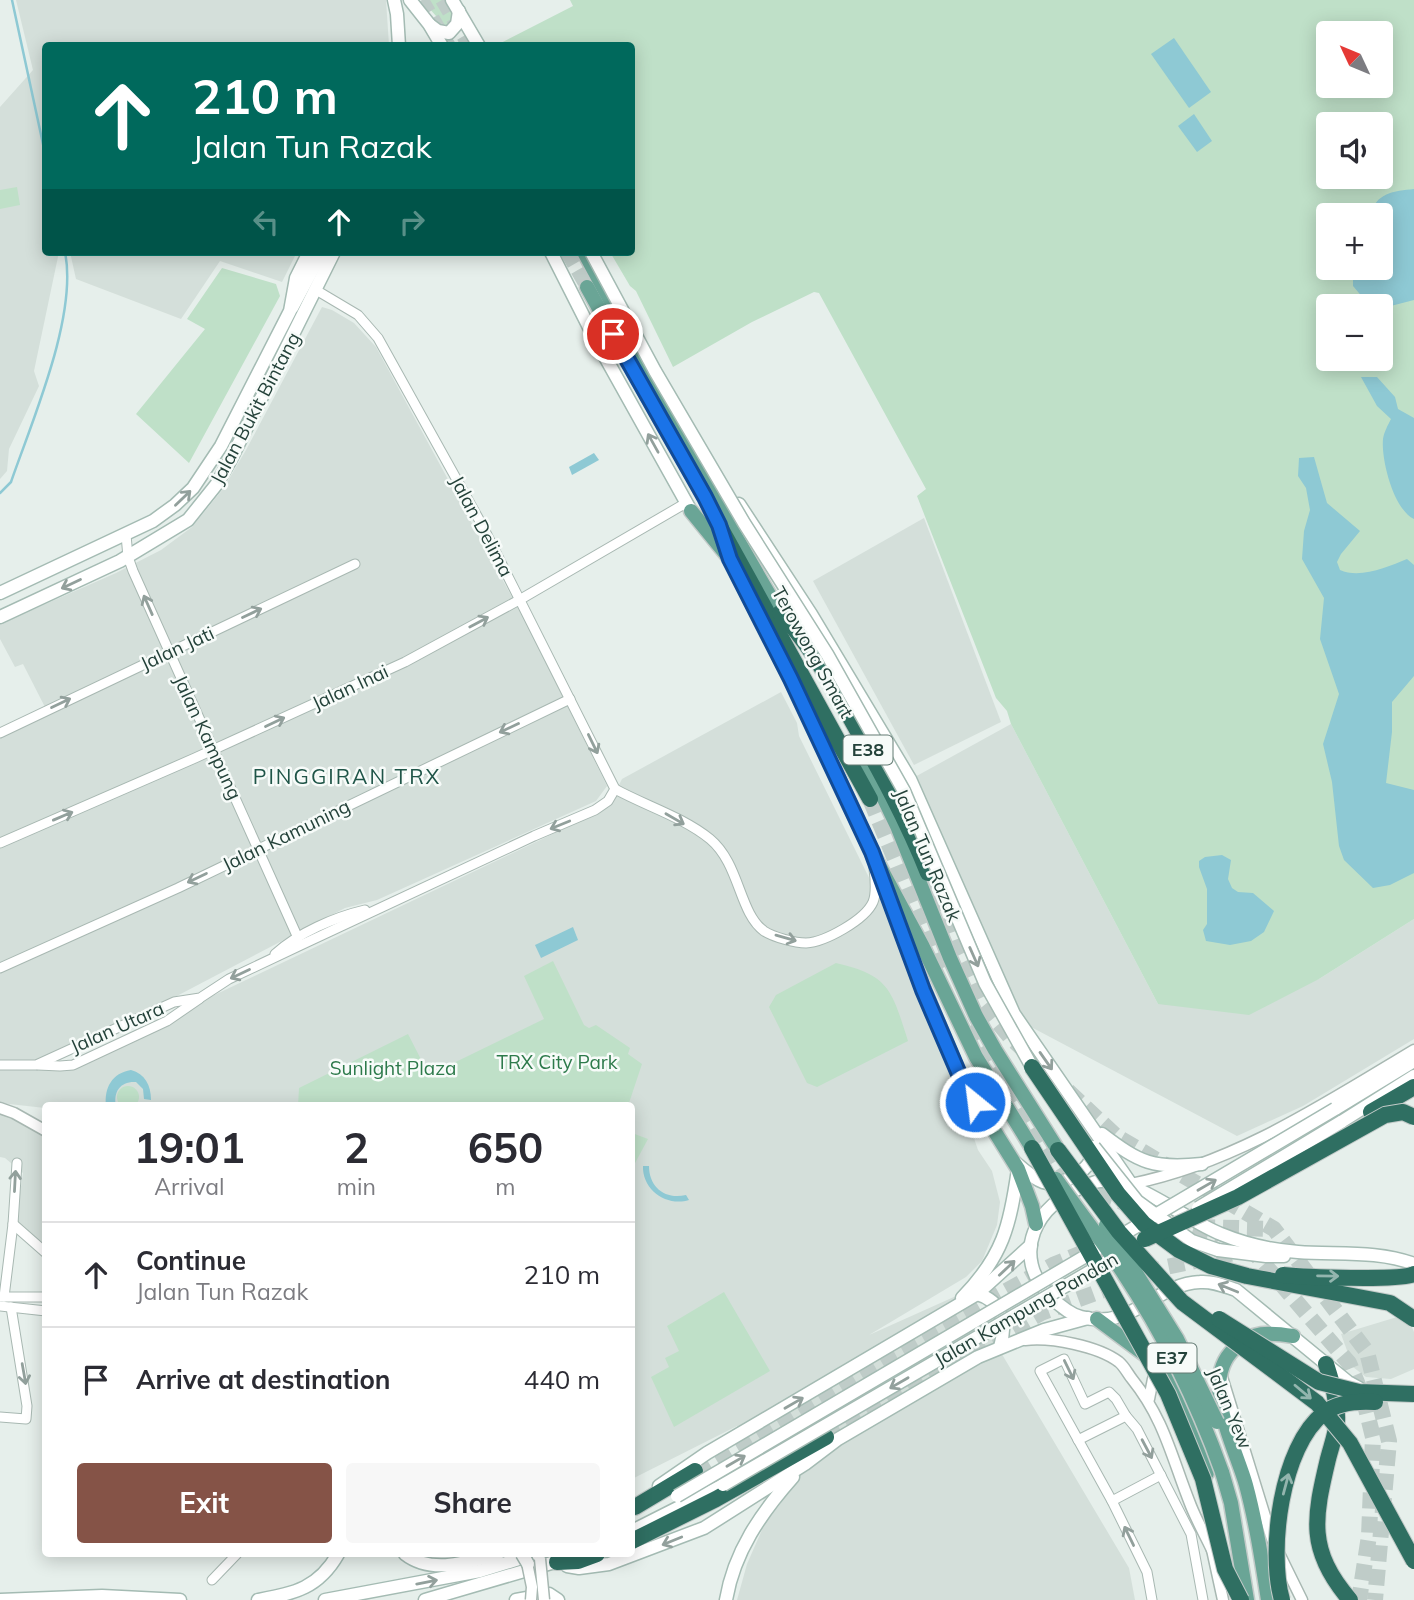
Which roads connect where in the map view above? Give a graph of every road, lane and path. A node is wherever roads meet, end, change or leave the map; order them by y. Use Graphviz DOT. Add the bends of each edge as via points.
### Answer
graph roads {
  1 [pos="394,0"];
  2 [pos="410,0"];
  3 [pos="456,4"];
  4 [pos="429,24"];
  5 [pos="399,42"];
  6 [pos="440,42"];
  7 [pos="477,42"];
  8 [pos="482,42"];
  9 [pos="307,256"];
  10 [pos="320,256"];
  11 [pos="332,256"];
  12 [pos="553,256"];
  13 [pos="586,256"];
  14 [pos="596,256"];
  15 [pos="596,256"];
  16 [pos="587,288"];
  17 [pos="316,290"];
  18 [pos="290,311"];
  19 [pos="631,317"];
  20 [pos="666,402"];
  21 [pos="689,507"];
  22 [pos="719,525"];
  23 [pos="126,535"];
  24 [pos="745,552"];
  25 [pos="128,557"];
  26 [pos="730,559"];
  27 [pos="355,564"];
  28 [pos="778,564"];
  29 [pos="0,593"];
  30 [pos="521,599"];
  31 [pos="780,613"];
  32 [pos="0,617"];
  33 [pos="169,652"];
  34 [pos="570,699"];
  35 [pos="0,733"];
  36 [pos="213,750"];
  37 [pos="615,789"];
  38 [pos="870,799"];
  39 [pos="0,843"];
  40 [pos="259,848"];
  41 [pos="872,852"];
  42 [pos="928,873"];
  43 [pos="387,904"];
  44 [pos="298,938"];
  45 [pos="268,961"];
  46 [pos="0,968"];
  47 [pos="200,998"];
  48 [pos="1414,1051"];
  49 [pos="1414,1061"];
  50 [pos="0,1065"];
  51 [pos="36,1065"];
  52 [pos="1032,1067"];
  53 [pos="1414,1076"];
  54 [pos="1414,1087"];
  55 [pos="0,1108"];
  56 [pos="1414,1117"];
  57 [pos="1090,1123"];
  58 [pos="42,1129"];
  59 [pos="1032,1148"];
  60 [pos="1058,1150"];
  61 [pos="1080,1156"];
  62 [pos="16,1163"];
  63 [pos="1202,1164"];
  64 [pos="1016,1165"];
  65 [pos="1131,1184"];
  66 [pos="1233,1188"];
  67 [pos="13,1224"];
  68 [pos="1036,1224"];
  69 [pos="1145,1232"];
  70 [pos="1116,1244"];
  71 [pos="1031,1245"];
  72 [pos="42,1249"];
  73 [pos="1340,1254"];
  74 [pos="1414,1264"];
  75 [pos="1211,1266"];
  76 [pos="1154,1273"];
  77 [pos="1414,1274"];
  78 [pos="977,1294"];
  79 [pos="42,1297"];
  80 [pos="1,1300"];
  81 [pos="11,1307"];
  82 [pos="42,1311"];
  83 [pos="947,1314"];
  84 [pos="1092,1318"];
  85 [pos="1414,1319"];
  86 [pos="1293,1336"];
  87 [pos="1016,1341"];
  88 [pos="1000,1347"];
  89 [pos="1138,1349"];
  90 [pos="1326,1364"];
  91 [pos="1220,1371"];
  92 [pos="1153,1379"];
  93 [pos="1414,1393"];
  94 [pos="1149,1399"];
  95 [pos="1414,1403"];
  96 [pos="1126,1416"];
  97 [pos="0,1417"];
  98 [pos="826,1437"];
  99 [pos="1078,1440"];
  100 [pos="805,1464"];
  101 [pos="695,1471"];
  102 [pos="1161,1475"];
  103 [pos="1112,1501"];
  104 [pos="635,1507"];
  105 [pos="635,1507"];
  106 [pos="635,1508"];
  107 [pos="635,1529"];
  108 [pos="635,1540"];
  109 [pos="1212,1550"];
  110 [pos="635,1555"];
  111 [pos="234,1557"];
  112 [pos="336,1557"];
  113 [pos="410,1557"];
  114 [pos="485,1557"];
  115 [pos="529,1557"];
  116 [pos="532,1557"];
  117 [pos="532,1557"];
  118 [pos="570,1557"];
  119 [pos="589,1557"];
  120 [pos="630,1557"];
  121 [pos="1414,1561"];
  122 [pos="557,1562"];
  123 [pos="212,1580"];
  124 [pos="0,1600"];
  125 [pos="180,1600"];
  126 [pos="258,1600"];
  127 [pos="325,1600"];
  128 [pos="425,1600"];
  129 [pos="516,1600"];
  130 [pos="531,1600"];
  131 [pos="544,1600"];
  132 [pos="558,1600"];
  133 [pos="726,1600"];
  134 [pos="1152,1600"];
  135 [pos="1203,1600"];
  136 [pos="1223,1600"];
  137 [pos="1236,1600"];
  138 [pos="1241,1600"];
  139 [pos="1247,1600"];
  140 [pos="1259,1600"];
  141 [pos="1268,1600"];
  142 [pos="1282,1600"];
  143 [pos="1302,1600"];
  144 [pos="1350,1600"];
  1 -- 5 [label="main road"];
  2 -- 4 [label="main road"];
  3 -- 4 [label="main road" via="457,24 449,33"];
  3 -- 7 [label="main road"];
  3 -- 8 [label="main road"];
  4 -- 6 [label="main road"];
  9 -- 18 [label="main road, Jalan Bukit Bintang" via="296,278"];
  10 -- 18 [label="main road"];
  11 -- 17 [label="main road, Jalan Bukit Bintang"];
  21 -- 12 [label="main road, one-way"];
  13 -- 20 [label="main road, Jalan Tun Razak"];
  14 -- 19 [label="main road"];
  15 -- 52 [label="main road, one-way, bridge" via="655,371 827,654 904,791 985,983"];
  16 -- 22 [label="main road"];
  17 -- 25 [label="main road, Jalan Bukit Bintang" via="216,485 188,520"];
  17 -- 30 [label="street, Jalan Delima" via="358,315 378,338"];
  23 -- 18 [label="main road, Jalan Bukit Bintang, one-way" via="166,513 195,485 221,446"];
  19 -- 20 [label="main road" via="629,325"];
  19 -- 28 [label="main road" via="669,389"];
  20 -- 24 [label="main road, Jalan Tun Razak"];
  21 -- 26 [label="main road"];
  21 -- 30 [label="street, Jalan Inai"];
  22 -- 26 [label="main road"];
  22 -- 38 [label="highway, Terowong Smart / E38"];
  23 -- 25 [label="street, Jalan Kampung"];
  23 -- 29 [label="main road, Jalan Bukit Bintang"];
  24 -- 28 [label="main road"];
  24 -- 31 [label="main road, Jalan Tun Razak"];
  25 -- 32 [label="main road, Jalan Bukit Bintang, one-way"];
  33 -- 25 [label="street, Jalan Kampung, one-way"];
  26 -- 41 [label="main road"];
  33 -- 27 [label="street, Jalan Jati, one-way"];
  28 -- 57 [label="main road, one-way" via="910,779 1014,1014"];
  30 -- 34 [label="street, Jalan Delima"];
  36 -- 30 [label="street, Jalan Inai, one-way" via="405,662"];
  31 -- 42 [label="highway, Terowong Smart / E38" via="799,632 876,763"];
  31 -- 60 [label="main road, Jalan Tun Razak" via="862,752 975,1016"];
  35 -- 33 [label="street, Jalan Jati, one-way"];
  33 -- 36 [label="street, Jalan Kampung"];
  34 -- 37 [label="street, Jalan Delima, one-way"];
  34 -- 40 [label="street, Jalan Kamuning, one-way"];
  39 -- 36 [label="street, Jalan Inai, one-way"];
  36 -- 40 [label="street, Jalan Kampung"];
  37 -- 41 [label="street, one-way" via="709,838 728,859 755,922 766,933 799,942 821,940 841,931 873,902"];
  37 -- 43 [label="street, Jalan Utara, one-way" via="596,810"];
  40 -- 44 [label="street, Jalan Kampung"];
  40 -- 46 [label="street, Jalan Kamuning, one-way"];
  41 -- 59 [label="main road, E37" via="976,1057"];
  41 -- 64 [label="main road" via="959,1074"];
  43 -- 44 [label="street, Jalan Utara" via="350,914"];
  43 -- 45 [label="street, Jalan Utara"];
  44 -- 45 [label="street, Jalan Utara"];
  45 -- 47 [label="street, Jalan Utara, one-way"];
  47 -- 51 [label="street, Jalan Utara" via="174,1002"];
  47 -- 51 [label="street" via="167,1021 73,1065"];
  48 -- 63 [label="street" via="1276,1132"];
  106 -- 49 [label="main road, Jalan Kampung Pandan, one-way, bridge" via="677,1496"];
  50 -- 51 [label="street, Jalan Utara"];
  52 -- 61 [label="highway, bridge" via="1046,1103"];
  52 -- 69 [label="highway, bridge"];
  52 -- 73 [label="main road, bridge" via="1052,1086 1137,1201 1192,1241 1218,1250 1266,1256"];
  53 -- 66 [label="main road, Jalan Kampung Pandan, bridge"];
  54 -- 66 [label="highway, bridge"];
  55 -- 58 [label="street"];
  56 -- 69 [label="highway, bridge" via="1403,1112 1385,1115 1238,1197"];
  57 -- 63 [label="main road" via="1134,1157 1153,1165"];
  57 -- 64 [label="main road" via="1093,1154 1086,1169 1061,1182 1045,1183"];
  57 -- 65 [label="main road"];
  59 -- 70 [label="main road, E37, bridge"];
  59 -- 138 [label="highway, bridge" via="1168,1394 1203,1479 1225,1569"];
  60 -- 70 [label="highway, bridge"];
  61 -- 69 [label="highway, bridge"];
  61 -- 70 [label="highway, bridge"];
  67 -- 62 [label="street, one-way"];
  63 -- 65 [label="street"];
  64 -- 68 [label="main road"];
  64 -- 83 [label="main road" via="1012,1213 998,1254"];
  65 -- 68 [label="main road" via="1101,1181 1072,1190 1052,1204"];
  65 -- 73 [label="main road" via="1220,1234 1258,1246"];
  66 -- 69 [label="main road, Jalan Kampung Pandan, bridge"];
  67 -- 72 [label="street"];
  67 -- 80 [label="street"];
  68 -- 71 [label="main road"];
  69 -- 75 [label="highway, bridge"];
  69 -- 107 [label="main road, Jalan Kampung Pandan, one-way, bridge" via="723,1485"];
  70 -- 76 [label="highway, bridge"];
  70 -- 139 [label="main road, Jalan Yew / E37, bridge" via="1212,1444 1231,1503"];
  70 -- 140 [label="main road, Jalan Yew / E37, bridge" via="1177,1339 1217,1422 1242,1499"];
  78 -- 71 [label="main road, one-way"];
  71 -- 84 [label="main road" via="1037,1280 1044,1290 1067,1311"];
  73 -- 74 [label="main road" via="1380,1255"];
  75 -- 77 [label="highway, one-way, bridge" via="1288,1276"];
  75 -- 85 [label="highway, bridge" via="1390,1303"];
  76 -- 93 [label="highway, bridge" via="1319,1382 1359,1392"];
  76 -- 121 [label="highway, one-way, bridge" via="1202,1318 1317,1404 1350,1443"];
  78 -- 83 [label="main road"];
  78 -- 88 [label="main road" via="988,1297 999,1310 1004,1329"];
  79 -- 80 [label="street"];
  80 -- 81 [label="street"];
  81 -- 82 [label="street"];
  81 -- 97 [label="street, one-way" via="26,1419"];
  104 -- 83 [label="main road, one-way" via="688,1465"];
  86 -- 84 [label="main road, one-way" via="1236,1290 1202,1281 1174,1288 1129,1314"];
  84 -- 87 [label="main road"];
  84 -- 89 [label="main road"];
  86 -- 90 [label="main road"];
  86 -- 91 [label="main road" via="1270,1332 1241,1341"];
  87 -- 88 [label="main road"];
  87 -- 94 [label="street" via="1037,1339 1091,1349 1119,1363"];
  88 -- 100 [label="main road" via="850,1432"];
  89 -- 92 [label="street"];
  89 -- 137 [label="main road, bridge" via="1173,1387 1190,1420 1227,1544"];
  90 -- 93 [label="main road" via="1368,1392"];
  90 -- 144 [label="highway" via="1337,1423 1319,1499 1318,1542 1326,1567"];
  91 -- 141 [label="main road" via="1221,1409 1246,1486"];
  91 -- 143 [label="street" via="1272,1539"];
  92 -- 94 [label="street"];
  92 -- 109 [label="street" via="1188,1455"];
  94 -- 109 [label="street"];
  142 -- 95 [label="highway, one-way, bridge" via="1276,1566 1280,1510 1305,1434 1326,1411 1340,1405"];
  96 -- 99 [label="street"];
  99 -- 96 [label="street, one-way" via="1040,1371 1064,1359 1085,1404 1109,1392"];
  96 -- 102 [label="street, one-way"];
  98 -- 108 [label="highway"];
  99 -- 103 [label="street"];
  100 -- 110 [label="main road, one-way" via="704,1528"];
  100 -- 133 [label="main road" via="754,1527 733,1571"];
  101 -- 105 [label="highway"];
  102 -- 103 [label="street"];
  102 -- 135 [label="street" via="1191,1534"];
  134 -- 103 [label="street, one-way" via="1147,1572"];
  109 -- 136 [label="street"];
  111 -- 123 [label="street"];
  112 -- 126 [label="main road" via="326,1572 299,1592"];
  113 -- 114 [label="main road" via="420,1563 452,1565"];
  127 -- 115 [label="main road, one-way" via="480,1571"];
  116 -- 130 [label="street, bridge"];
  117 -- 131 [label="street, bridge"];
  118 -- 122 [label="main road"];
  119 -- 122 [label="highway"];
  120 -- 122 [label="main road, one-way" via="579,1568"];
  122 -- 128 [label="main road"];
  124 -- 125 [label="main road" via="102,1596"];
  129 -- 132 [label="main road" via="549,1594"];
}
